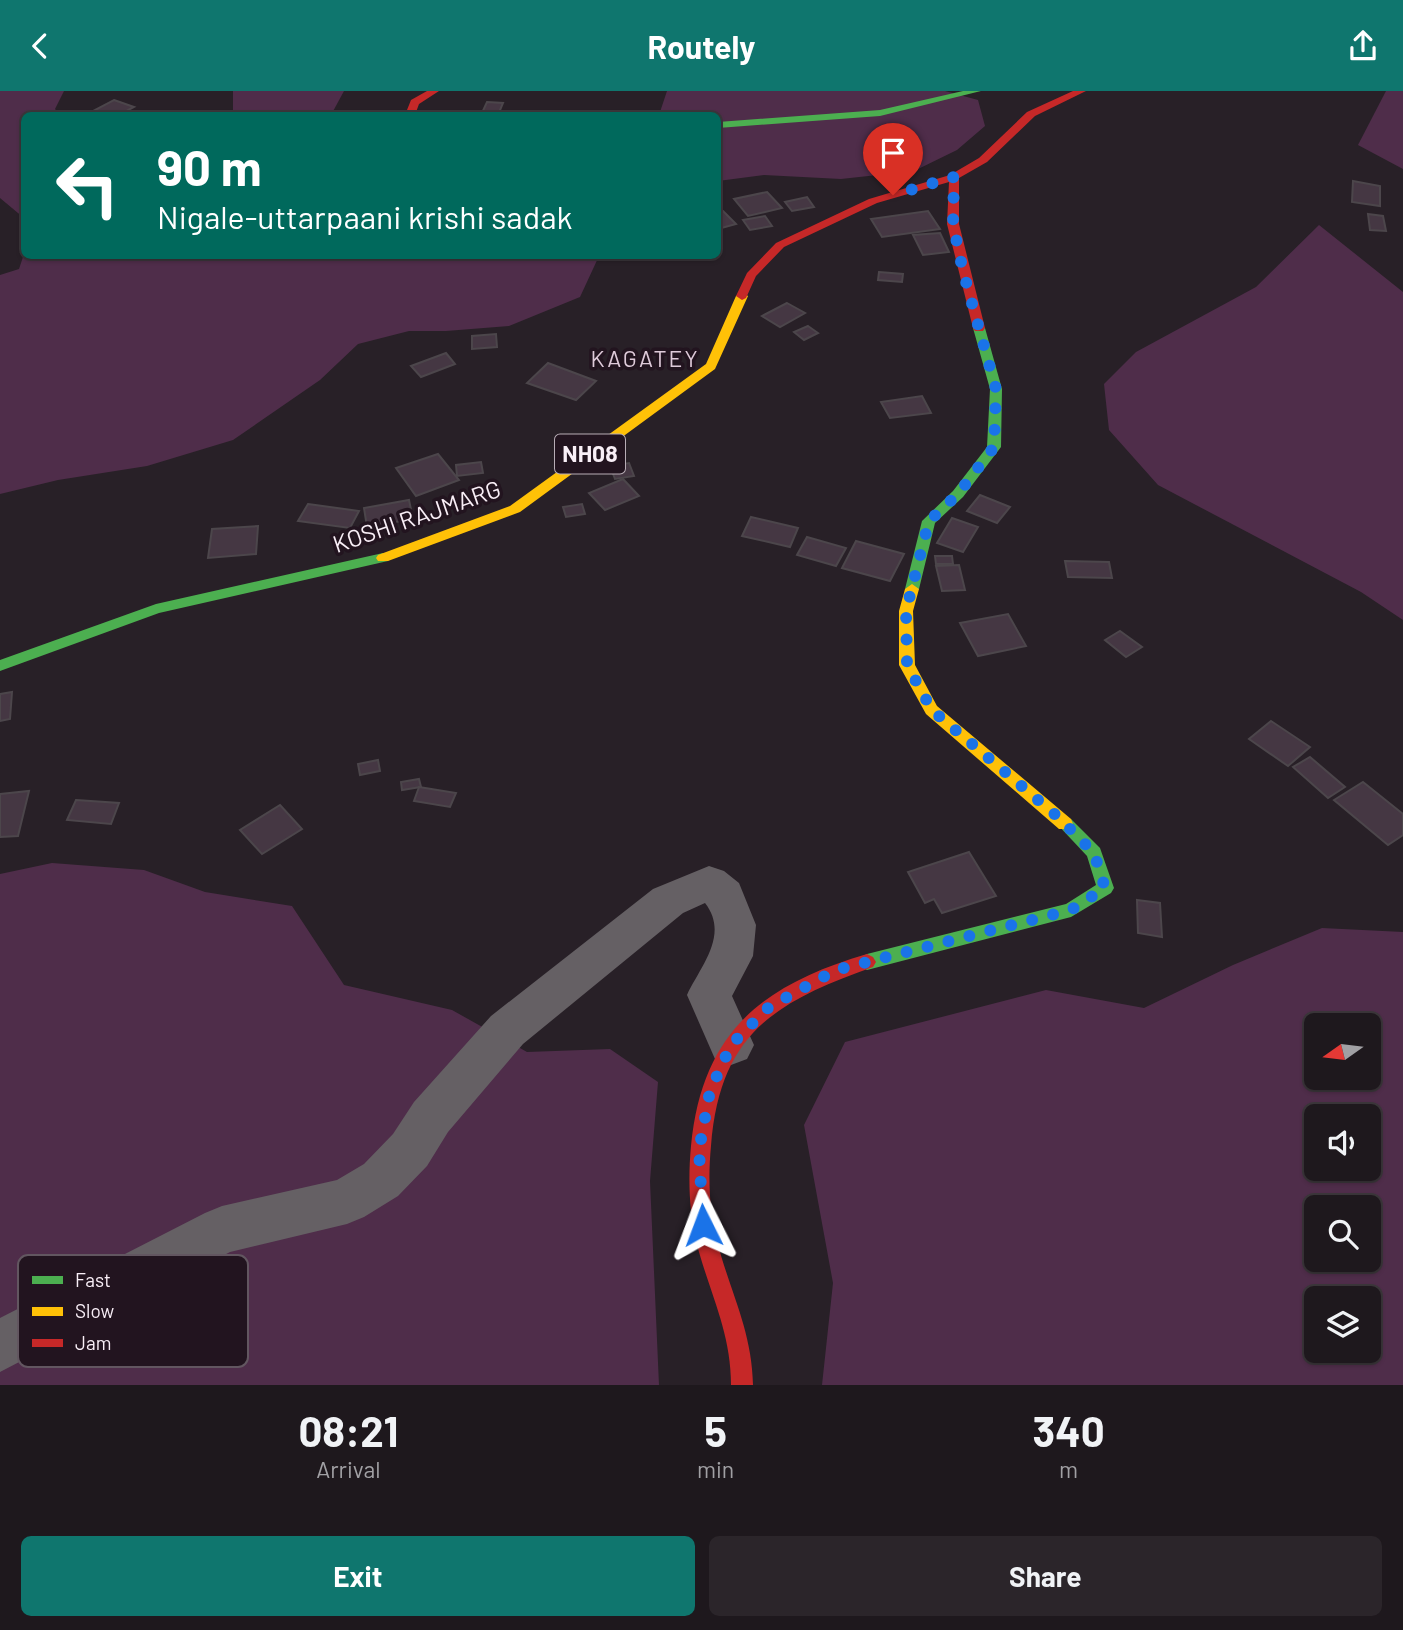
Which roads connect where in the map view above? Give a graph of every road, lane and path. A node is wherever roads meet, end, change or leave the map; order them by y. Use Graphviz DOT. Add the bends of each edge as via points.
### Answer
graph roads {
  1 [pos="433,91"];
  2 [pos="976,91"];
  3 [pos="1081,91"];
  4 [pos="411,112"];
  5 [pos="721,125"];
  6 [pos="954,177"];
  7 [pos="0,666"];
  8 [pos="731,1045"];
  9 [pos="174,1255"];
  10 [pos="18,1337"];
  11 [pos="0,1346"];
  12 [pos="742,1385"];
  1 -- 4 [label="main road" via="415,103"];
  2 -- 5 [label="main road" via="904,111"];
  3 -- 6 [label="main road, KOSHI RAJMARG / NH08" via="1031,114 983,160"];
  6 -- 7 [label="main road, KOSHI RAJMARG / NH08" via="873,201 780,245 751,275 710,366 515,509 376,560 156,609"];
  6 -- 8 [label="main road" via="953,224 996,389 994,447 958,494 929,521 906,611 907,665 932,710 1094,853 1105,888 1071,910 836,970 769,1007"];
  8 -- 9 [label="street" via="709,995 735,950 738,931 724,892 709,883 668,901 507,1030 381,1180 347,1201 222,1230"];
  8 -- 12 [label="main road" via="710,1091 699,1150 703,1225 741,1352"];
  10 -- 11 [label="street"];
}
